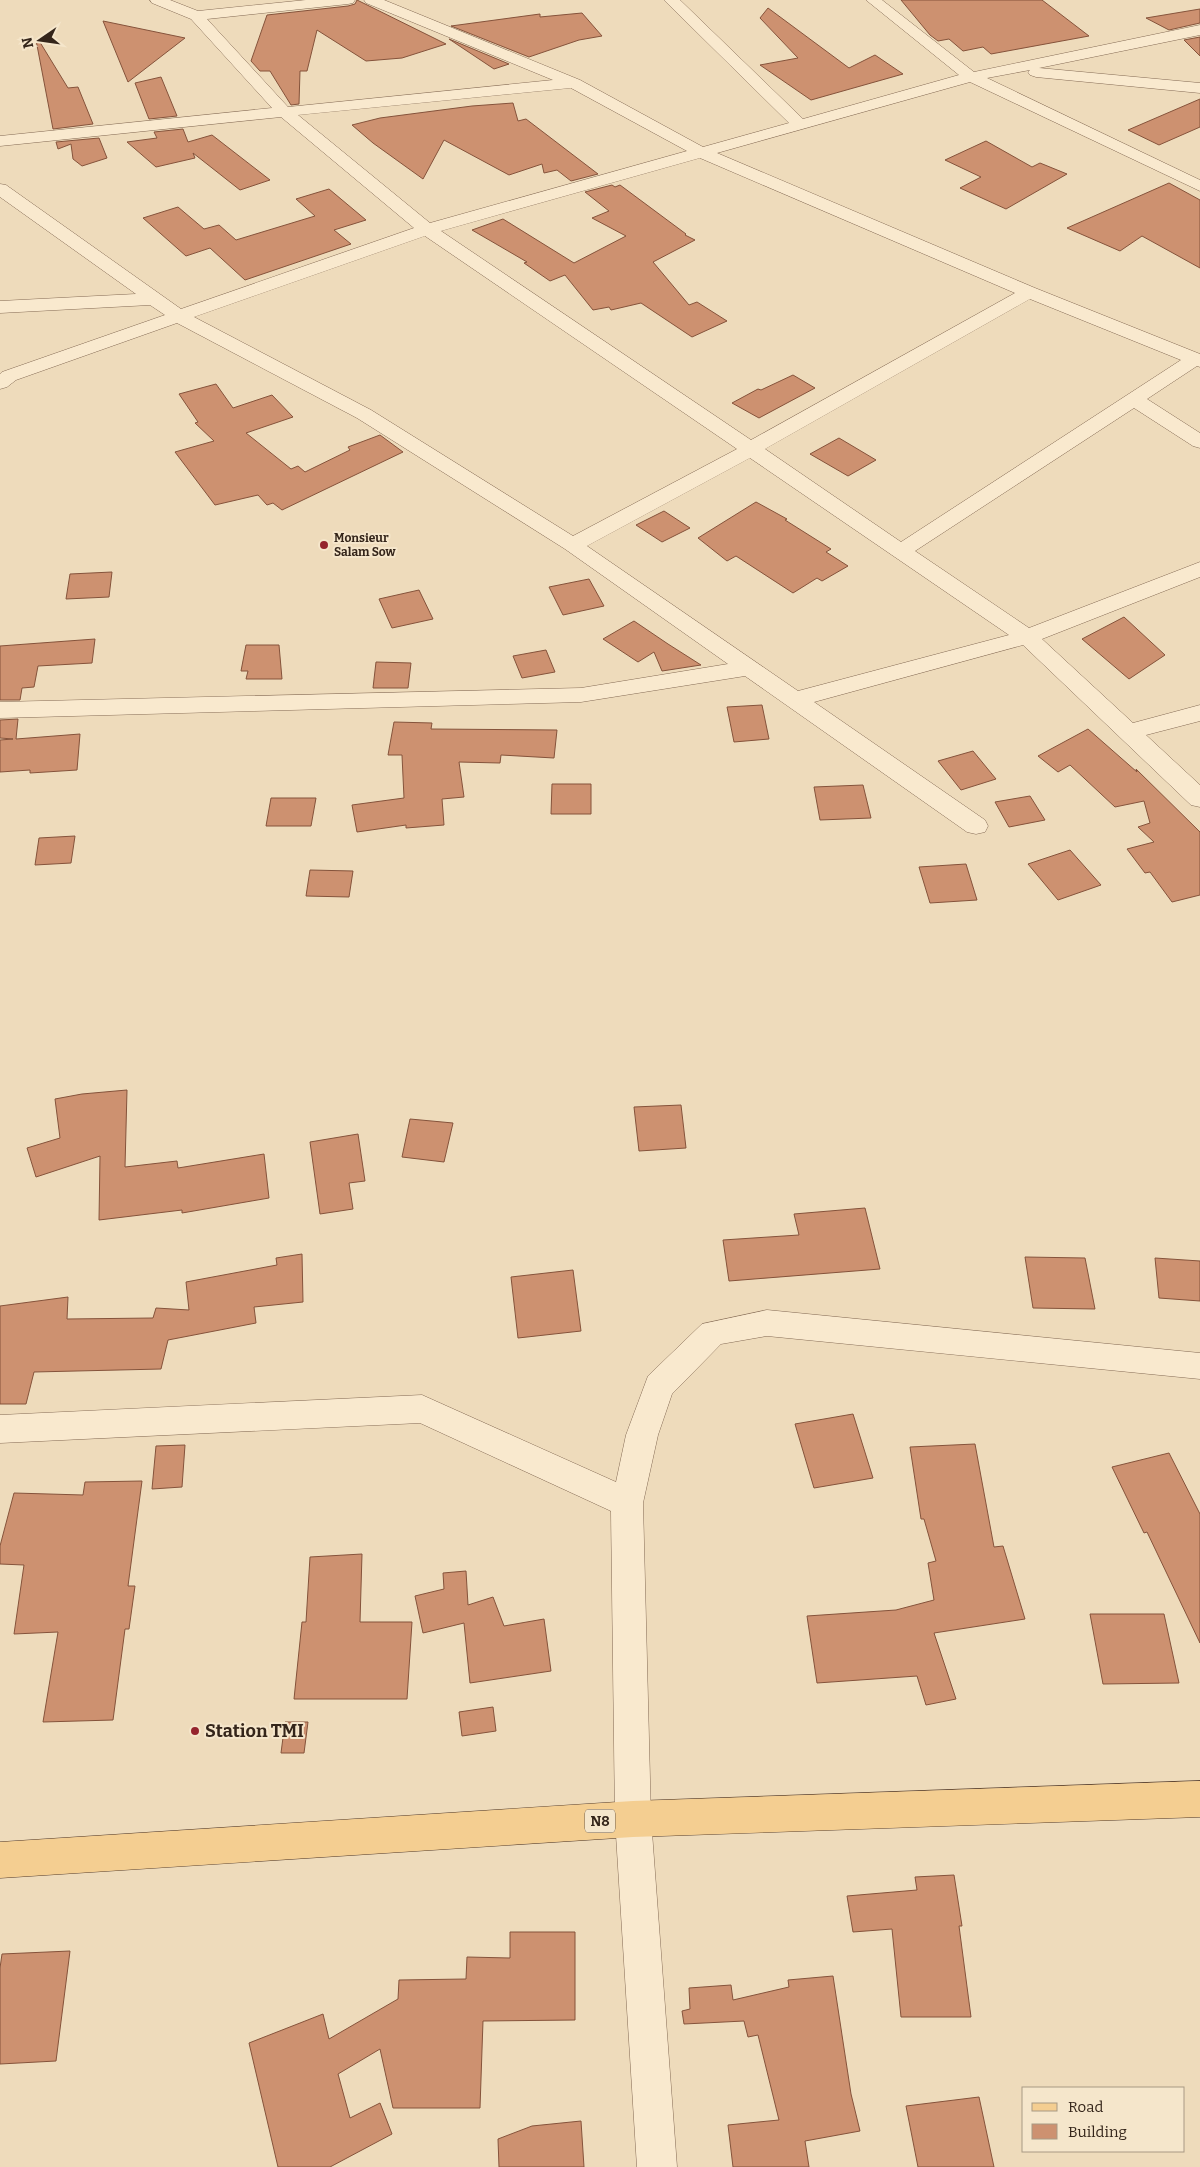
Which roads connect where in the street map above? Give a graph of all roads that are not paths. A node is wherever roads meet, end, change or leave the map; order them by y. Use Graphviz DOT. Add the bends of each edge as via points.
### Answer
graph roads {
  1 [pos="157,0"];
  2 [pos="348,0"];
  3 [pos="372,0"];
  4 [pos="671,0"];
  5 [pos="873,0"];
  6 [pos="196,16"];
  7 [pos="1200,30"];
  8 [pos="1007,70"];
  9 [pos="971,77"];
  10 [pos="574,82"];
  11 [pos="1200,88"];
  12 [pos="284,112"];
  13 [pos="800,124"];
  14 [pos="0,141"];
  15 [pos="701,152"];
  16 [pos="1200,186"];
  17 [pos="0,189"];
  18 [pos="427,228"];
  19 [pos="1029,292"];
  20 [pos="154,299"];
  21 [pos="0,307"];
  22 [pos="178,316"];
  23 [pos="1198,360"];
  24 [pos="0,383"];
  25 [pos="1134,399"];
  26 [pos="1200,442"];
  27 [pos="751,449"];
  28 [pos="572,546"];
  29 [pos="901,551"];
  30 [pos="1200,569"];
  31 [pos="1027,637"];
  32 [pos="749,668"];
  33 [pos="794,700"];
  34 [pos="0,710"];
  35 [pos="1200,713"];
  36 [pos="1128,732"];
  37 [pos="1200,799"];
  38 [pos="976,826"];
  39 [pos="1200,1366"];
  40 [pos="0,1429"];
  41 [pos="627,1503"];
  42 [pos="1200,1799"];
  43 [pos="633,1819"];
  44 [pos="0,1860"];
  45 [pos="656,2167"];
  1 -- 6 [label="street"];
  2 -- 6 [label="street"];
  3 -- 10 [label="street"];
  4 -- 13 [label="street"];
  5 -- 9 [label="street"];
  6 -- 12 [label="street"];
  7 -- 8 [label="street"];
  8 -- 9 [label="street"];
  8 -- 11 [label="street"];
  9 -- 13 [label="street"];
  9 -- 16 [label="street"];
  10 -- 12 [label="street"];
  10 -- 15 [label="street"];
  12 -- 14 [label="street"];
  12 -- 18 [label="street"];
  13 -- 15 [label="street"];
  15 -- 18 [label="street"];
  15 -- 19 [label="street"];
  17 -- 20 [label="street"];
  18 -- 22 [label="street"];
  18 -- 27 [label="street"];
  19 -- 23 [label="street"];
  19 -- 27 [label="street"];
  20 -- 21 [label="street"];
  20 -- 22 [label="street"];
  22 -- 24 [label="street" via="9,376"];
  22 -- 28 [label="street" via="364,414"];
  23 -- 25 [label="street"];
  25 -- 26 [label="street"];
  25 -- 29 [label="street"];
  27 -- 28 [label="street"];
  27 -- 29 [label="street"];
  28 -- 32 [label="street"];
  29 -- 31 [label="street"];
  30 -- 31 [label="street"];
  31 -- 33 [label="street"];
  31 -- 36 [label="street"];
  32 -- 33 [label="street"];
  32 -- 34 [label="street" via="581,695"];
  33 -- 38 [label="street"];
  35 -- 36 [label="street"];
  36 -- 37 [label="street"];
  39 -- 41 [label="street" via="767,1323 712,1333 660,1386 642,1435"];
  40 -- 41 [label="street" via="422,1409"];
  41 -- 43 [label="street"];
  42 -- 43 [label="main road, N8"];
  43 -- 44 [label="main road, N8"];
  43 -- 45 [label="street"];
}
